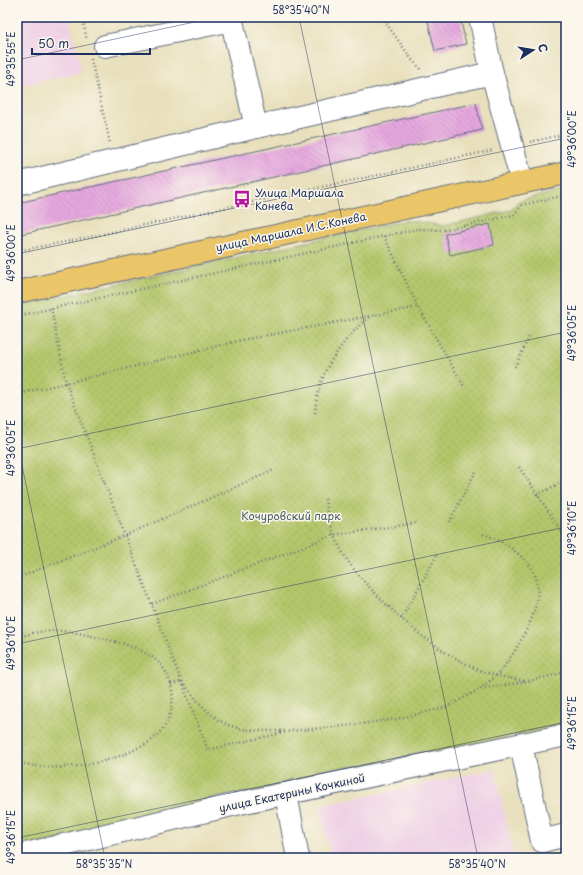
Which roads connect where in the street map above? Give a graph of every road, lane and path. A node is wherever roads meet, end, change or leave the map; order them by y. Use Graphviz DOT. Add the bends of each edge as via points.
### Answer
graph roads {
  1 [pos="82,17"];
  2 [pos="382,17"];
  3 [pos="480,17"];
  4 [pos="231,19"];
  5 [pos="95,49"];
  6 [pos="492,73"];
  7 [pos="438,85"];
  8 [pos="256,127"];
  9 [pos="566,134"];
  10 [pos="512,146"];
  11 [pos="114,161"];
  12 [pos="566,173"];
  13 [pos="522,182"];
  14 [pos="17,184"];
  15 [pos="566,195"];
  16 [pos="384,236"];
  17 [pos="17,251"];
  18 [pos="17,292"];
  19 [pos="418,307"];
  20 [pos="51,308"];
  21 [pos="17,316"];
  22 [pos="370,316"];
  23 [pos="530,335"];
  24 [pos="515,367"];
  25 [pos="66,383"];
  26 [pos="465,388"];
  27 [pos="17,394"];
  28 [pos="315,413"];
  29 [pos="519,468"];
  30 [pos="274,470"];
  31 [pos="476,471"];
  32 [pos="566,480"];
  33 [pos="537,495"];
  34 [pos="324,499"];
  35 [pos="449,522"];
  36 [pos="416,523"];
  37 [pos="480,533"];
  38 [pos="126,535"];
  39 [pos="334,535"];
  40 [pos="566,538"];
  41 [pos="438,553"];
  42 [pos="17,578"];
  43 [pos="152,604"];
  44 [pos="402,619"];
  45 [pos="17,638"];
  46 [pos="566,672"];
  47 [pos="496,676"];
  48 [pos="182,681"];
  49 [pos="529,681"];
  50 [pos="171,684"];
  51 [pos="480,689"];
  52 [pos="291,731"];
  53 [pos="566,735"];
  54 [pos="521,745"];
  55 [pos="17,762"];
  56 [pos="286,794"];
  57 [pos="566,835"];
  58 [pos="21,858"];
  59 [pos="298,858"];
  1 -- 5 [label="path"];
  2 -- 7 [label="path" via="412,60"];
  3 -- 6 [label="street"];
  4 -- 5 [label="street"];
  4 -- 8 [label="street"];
  5 -- 11 [label="path"];
  6 -- 7 [label="street"];
  6 -- 10 [label="street"];
  7 -- 8 [label="street"];
  8 -- 11 [label="street"];
  9 -- 10 [label="path"];
  10 -- 13 [label="street"];
  10 -- 17 [label="path"];
  11 -- 14 [label="street"];
  12 -- 13 [label="main road, улица Маршала И.С.Конева"];
  13 -- 18 [label="main road, улица Маршала И.С.Конева"];
  15 -- 16 [label="path" via="522,205 514,215 444,230 417,229"];
  16 -- 19 [label="path"];
  16 -- 20 [label="path"];
  19 -- 22 [label="path"];
  19 -- 26 [label="path"];
  20 -- 21 [label="path"];
  20 -- 25 [label="path"];
  22 -- 25 [label="path" via="242,340"];
  22 -- 28 [label="path" via="358,326 324,372"];
  23 -- 24 [label="path"];
  25 -- 27 [label="path"];
  25 -- 38 [label="path"];
  29 -- 33 [label="path"];
  30 -- 38 [label="path"];
  31 -- 35 [label="path"];
  32 -- 33 [label="path"];
  33 -- 40 [label="path"];
  34 -- 39 [label="path"];
  36 -- 39 [label="path"];
  37 -- 47 [label="path" via="495,538 523,558 531,567 538,590 533,617 528,628 514,653"];
  38 -- 42 [label="path"];
  38 -- 43 [label="path"];
  39 -- 43 [label="path"];
  39 -- 44 [label="path" via="353,568"];
  41 -- 44 [label="path"];
  43 -- 48 [label="path"];
  44 -- 47 [label="path" via="450,656"];
  45 -- 50 [label="path" via="54,630 110,640 152,657 164,669"];
  46 -- 49 [label="path"];
  47 -- 49 [label="path"];
  47 -- 51 [label="path"];
  48 -- 50 [label="path"];
  48 -- 52 [label="path" via="202,705 224,723 251,730"];
  48 -- 52 [label="path" via="208,750"];
  49 -- 51 [label="path"];
  50 -- 55 [label="path" via="173,706 170,715 160,732 145,744 117,757 79,766 36,766"];
  51 -- 52 [label="path" via="447,707 397,718"];
  53 -- 54 [label="street, улица Екатерины Кочкиной"];
  54 -- 56 [label="street, улица Екатерины Кочкиной"];
  54 -- 57 [label="street" via="542,841"];
  56 -- 58 [label="street, улица Екатерины Кочкиной" via="26,854"];
  56 -- 59 [label="street"];
}
